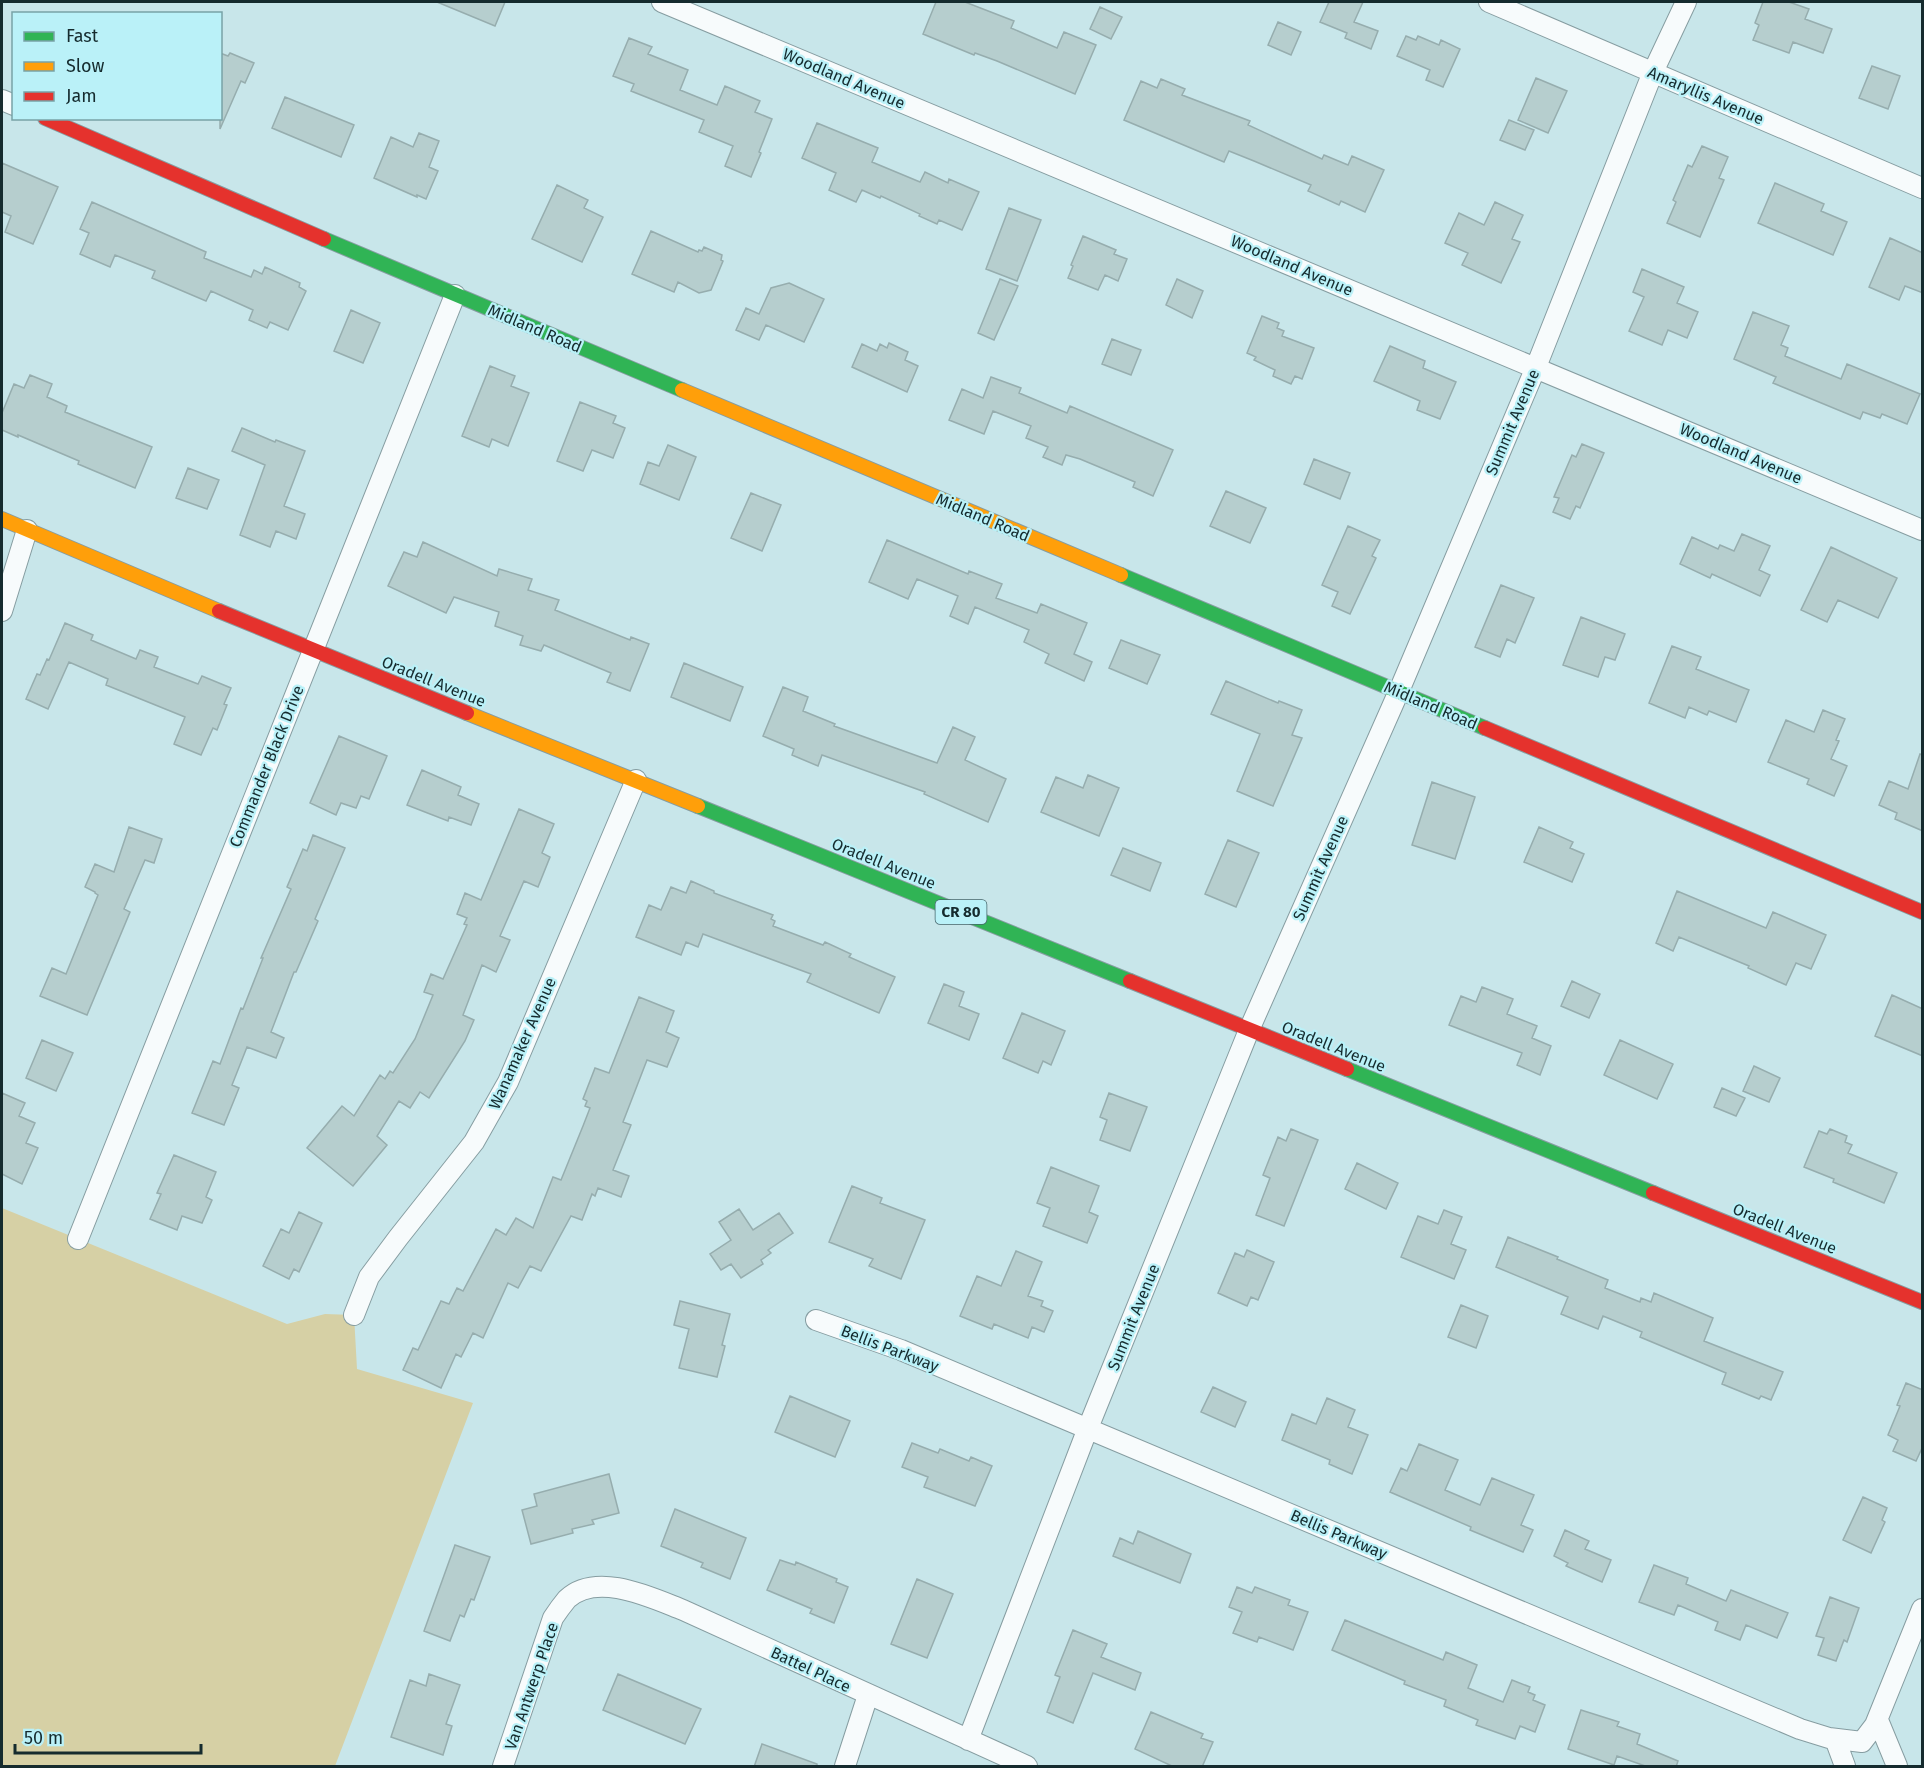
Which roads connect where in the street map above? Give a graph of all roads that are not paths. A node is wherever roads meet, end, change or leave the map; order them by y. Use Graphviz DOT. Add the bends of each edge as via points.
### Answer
graph roads {
  1 [pos="662,2"];
  2 [pos="1489,2"];
  3 [pos="1686,2"];
  4 [pos="1653,72"];
  5 [pos="50,120"];
  6 [pos="1923,188"];
  7 [pos="455,295"];
  8 [pos="1536,367"];
  9 [pos="2,519"];
  10 [pos="27,530"];
  11 [pos="1923,530"];
  12 [pos="2,611"];
  13 [pos="312,650"];
  14 [pos="1399,691"];
  15 [pos="636,780"];
  16 [pos="1923,912"];
  17 [pos="1249,1030"];
  18 [pos="78,1239"];
  19 [pos="1923,1302"];
  20 [pos="354,1316"];
  21 [pos="816,1320"];
  22 [pos="1088,1428"];
  23 [pos="591,1587"];
  24 [pos="1923,1610"];
  25 [pos="868,1695"];
  26 [pos="1878,1720"];
  27 [pos="1834,1739"];
  28 [pos="968,1740"];
  29 [pos="503,1767"];
  30 [pos="845,1767"];
  31 [pos="1027,1767"];
  32 [pos="1845,1767"];
  33 [pos="1897,1767"];
  1 -- 8 [label="street, Woodland Avenue"];
  2 -- 4 [label="street, Amaryllis Avenue"];
  3 -- 4 [label="street, Summit Avenue"];
  4 -- 6 [label="street, Amaryllis Avenue"];
  4 -- 8 [label="street, Summit Avenue"];
  5 -- 7 [label="main road, Midland Road"];
  7 -- 13 [label="street, Commander Black Drive"];
  7 -- 14 [label="main road, Midland Road"];
  8 -- 11 [label="street, Woodland Avenue"];
  8 -- 14 [label="street, Summit Avenue"];
  9 -- 10 [label="main road, Oradell Avenue / CR 80"];
  10 -- 12 [label="street"];
  10 -- 13 [label="main road, Oradell Avenue / CR 80"];
  13 -- 15 [label="main road, Oradell Avenue / CR 80"];
  13 -- 18 [label="street, Commander Black Drive"];
  14 -- 16 [label="main road, Midland Road"];
  14 -- 17 [label="street, Summit Avenue"];
  15 -- 17 [label="main road, Oradell Avenue / CR 80"];
  15 -- 20 [label="street, Wanamaker Avenue" via="508,1082 474,1142 369,1277"];
  17 -- 19 [label="main road, Oradell Avenue / CR 80"];
  17 -- 22 [label="street, Summit Avenue"];
  21 -- 22 [label="street, Bellis Parkway" via="901,1350"];
  22 -- 27 [label="street, Bellis Parkway" via="1789,1724"];
  22 -- 28 [label="street, Summit Avenue"];
  23 -- 25 [label="street, Battel Place" via="628,1588"];
  23 -- 29 [label="street, Van Antwerp Place" via="568,1598 553,1618"];
  24 -- 26 [label="street"];
  25 -- 28 [label="street, Battel Place"];
  25 -- 30 [label="street"];
  26 -- 27 [label="street, Bellis Parkway" via="1862,1742"];
  26 -- 33 [label="street"];
  27 -- 32 [label="street"];
  28 -- 31 [label="street, Battel Place"];
}
